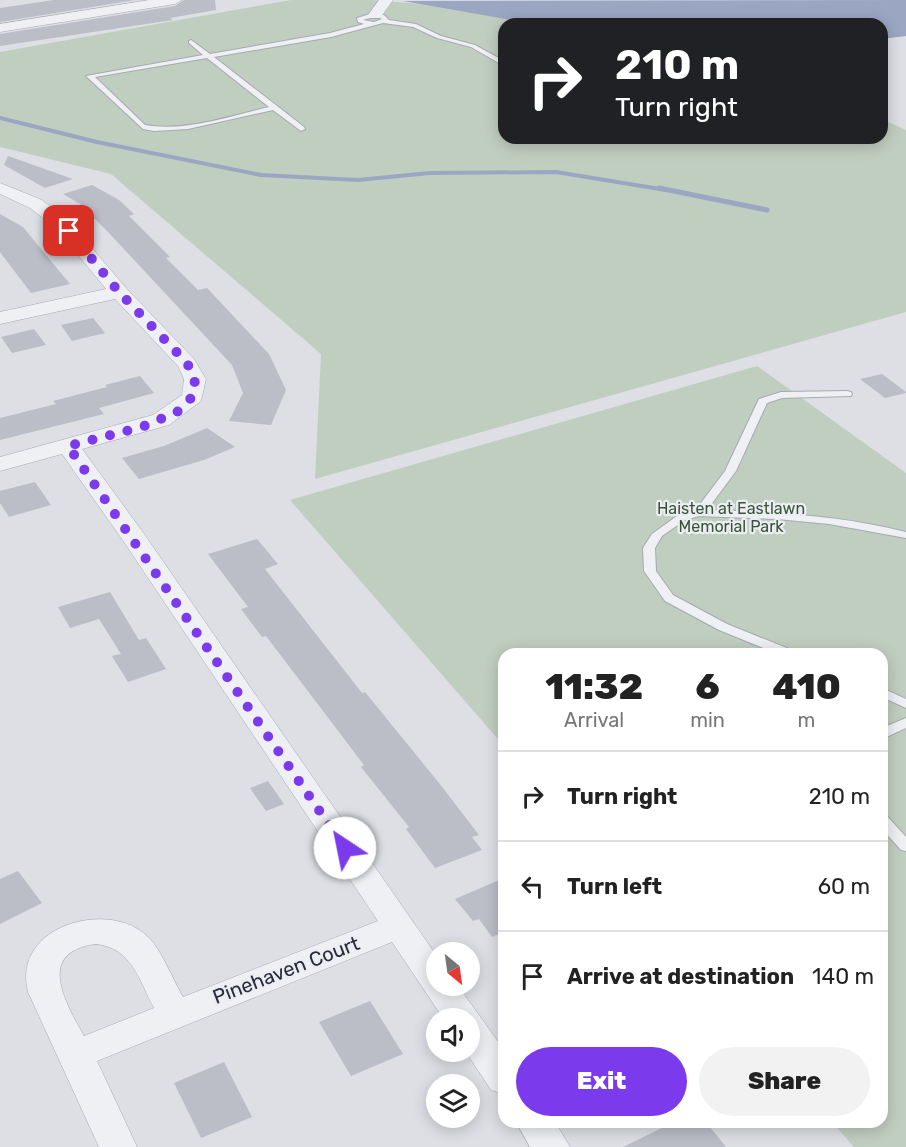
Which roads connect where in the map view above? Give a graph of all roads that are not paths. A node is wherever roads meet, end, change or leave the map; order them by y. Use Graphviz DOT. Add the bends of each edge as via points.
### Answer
graph roads {
  1 [pos="175,0"];
  2 [pos="386,0"];
  3 [pos="376,20"];
  4 [pos="0,28"];
  5 [pos="191,42"];
  6 [pos="209,56"];
  7 [pos="498,61"];
  8 [pos="274,108"];
  9 [pos="301,129"];
  10 [pos="0,188"];
  11 [pos="119,292"];
  12 [pos="0,318"];
  13 [pos="847,394"];
  14 [pos="68,446"];
  15 [pos="0,464"];
  16 [pos="699,513"];
  17 [pos="906,535"];
  18 [pos="774,648"];
  19 [pos="888,695"];
  20 [pos="906,704"];
  21 [pos="906,722"];
  22 [pos="888,731"];
  23 [pos="888,826"];
  24 [pos="906,846"];
  25 [pos="398,926"];
  26 [pos="426,967"];
  27 [pos="174,1013"];
  28 [pos="480,1044"];
  29 [pos="76,1054"];
  30 [pos="498,1070"];
  31 [pos="538,1128"];
  32 [pos="118,1147"];
  33 [pos="551,1147"];
  1 -- 4 [label="street"];
  2 -- 3 [label="street"];
  3 -- 6 [label="lane" via="344,32"];
  3 -- 7 [label="lane" via="414,25 473,46"];
  5 -- 6 [label="lane"];
  6 -- 8 [label="lane"];
  6 -- 8 [label="lane" via="90,76 143,127 152,129 170,129"];
  8 -- 9 [label="lane"];
  10 -- 11 [label="street" via="56,218"];
  11 -- 12 [label="street"];
  11 -- 14 [label="street" via="187,363 195,379 193,396 177,412 161,420"];
  13 -- 16 [label="lane" via="781,395 763,401 730,471"];
  14 -- 15 [label="street"];
  14 -- 25 [label="street"];
  16 -- 17 [label="lane" via="800,515"];
  16 -- 18 [label="lane" via="681,518 658,534 649,548 650,571 669,598 723,627"];
  19 -- 20 [label="lane"];
  21 -- 22 [label="lane"];
  23 -- 24 [label="lane"];
  25 -- 26 [label="street"];
  25 -- 27 [label="street, Pinehaven Court"];
  27 -- 29 [label="street, Pinehaven Court"];
  27 -- 29 [label="street" via="137,946 128,937 101,930 72,937 50,953 42,976"];
  28 -- 30 [label="street"];
  29 -- 32 [label="street"];
  31 -- 33 [label="street"];
}
